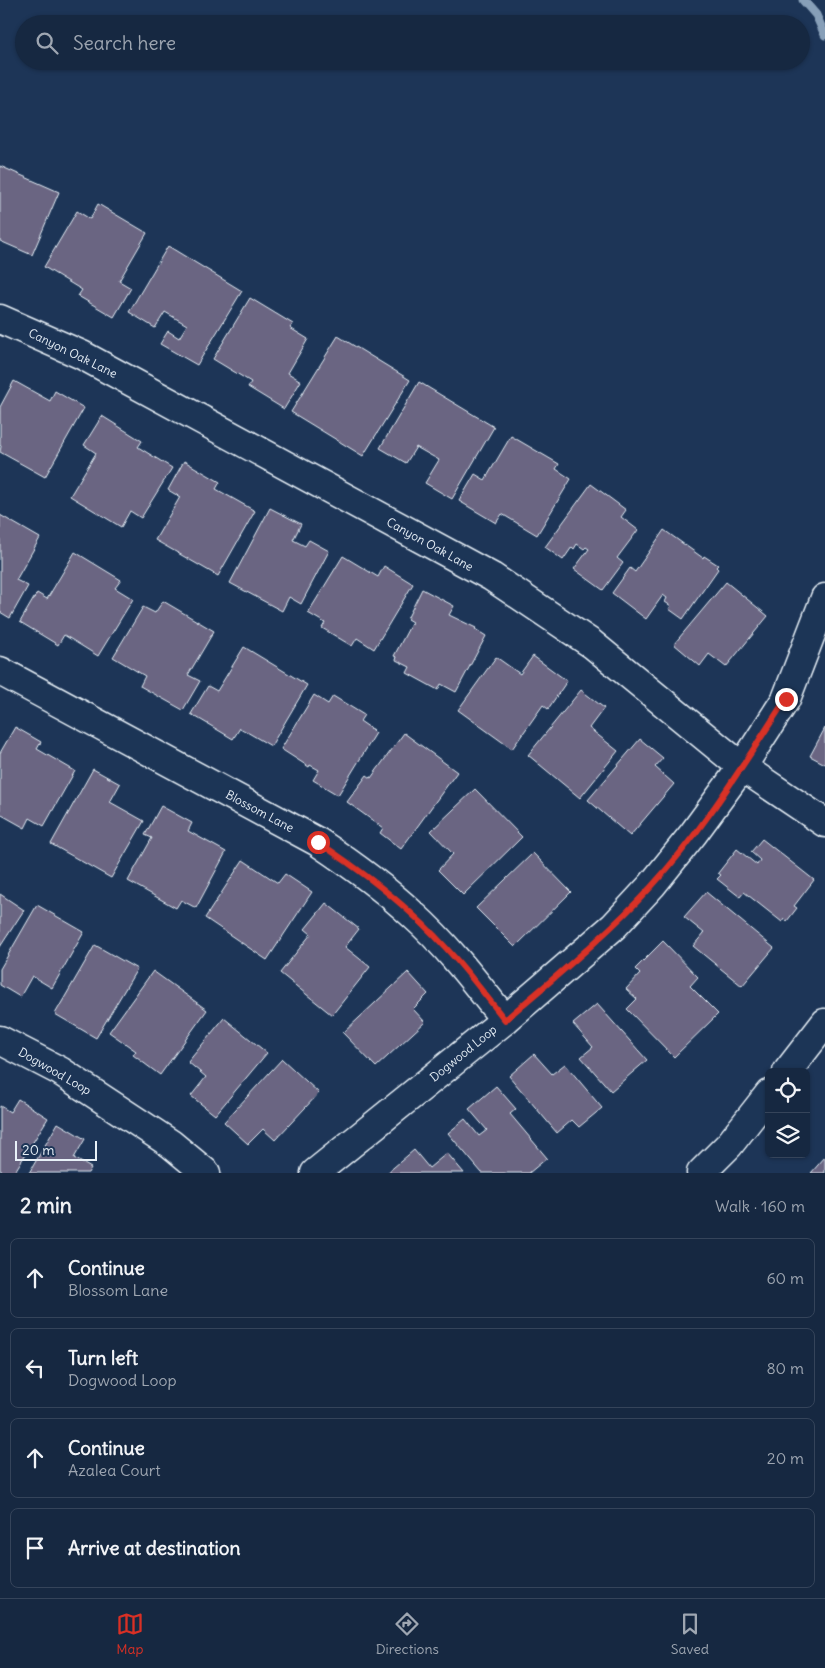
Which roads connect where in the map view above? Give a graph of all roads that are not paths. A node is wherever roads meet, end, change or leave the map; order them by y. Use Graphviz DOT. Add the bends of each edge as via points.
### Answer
graph roads {
  1 [pos="0,319"];
  2 [pos="825,598"];
  3 [pos="0,671"];
  4 [pos="742,767"];
  5 [pos="825,823"];
  6 [pos="505,1020"];
  7 [pos="825,1023"];
  8 [pos="0,1040"];
  9 [pos="790,1068"];
  10 [pos="765,1099"];
  11 [pos="206,1173"];
  12 [pos="314,1173"];
  13 [pos="701,1173"];
  1 -- 4 [label="street, Canyon Oak Lane" via="82,355 492,577 592,644"];
  2 -- 4 [label="street, Dogwood Loop" via="786,699"];
  3 -- 6 [label="street, Blossom Lane" via="318,842 366,875 413,914 459,962"];
  4 -- 5 [label="street, Canyon Oak Lane"];
  4 -- 6 [label="street, Dogwood Loop" via="694,834 614,926"];
  6 -- 12 [label="street, Dogwood Loop"];
  7 -- 9 [label="street"];
  8 -- 11 [label="street, Dogwood Loop" via="60,1071 171,1144"];
  10 -- 13 [label="street" via="729,1145"];
}
